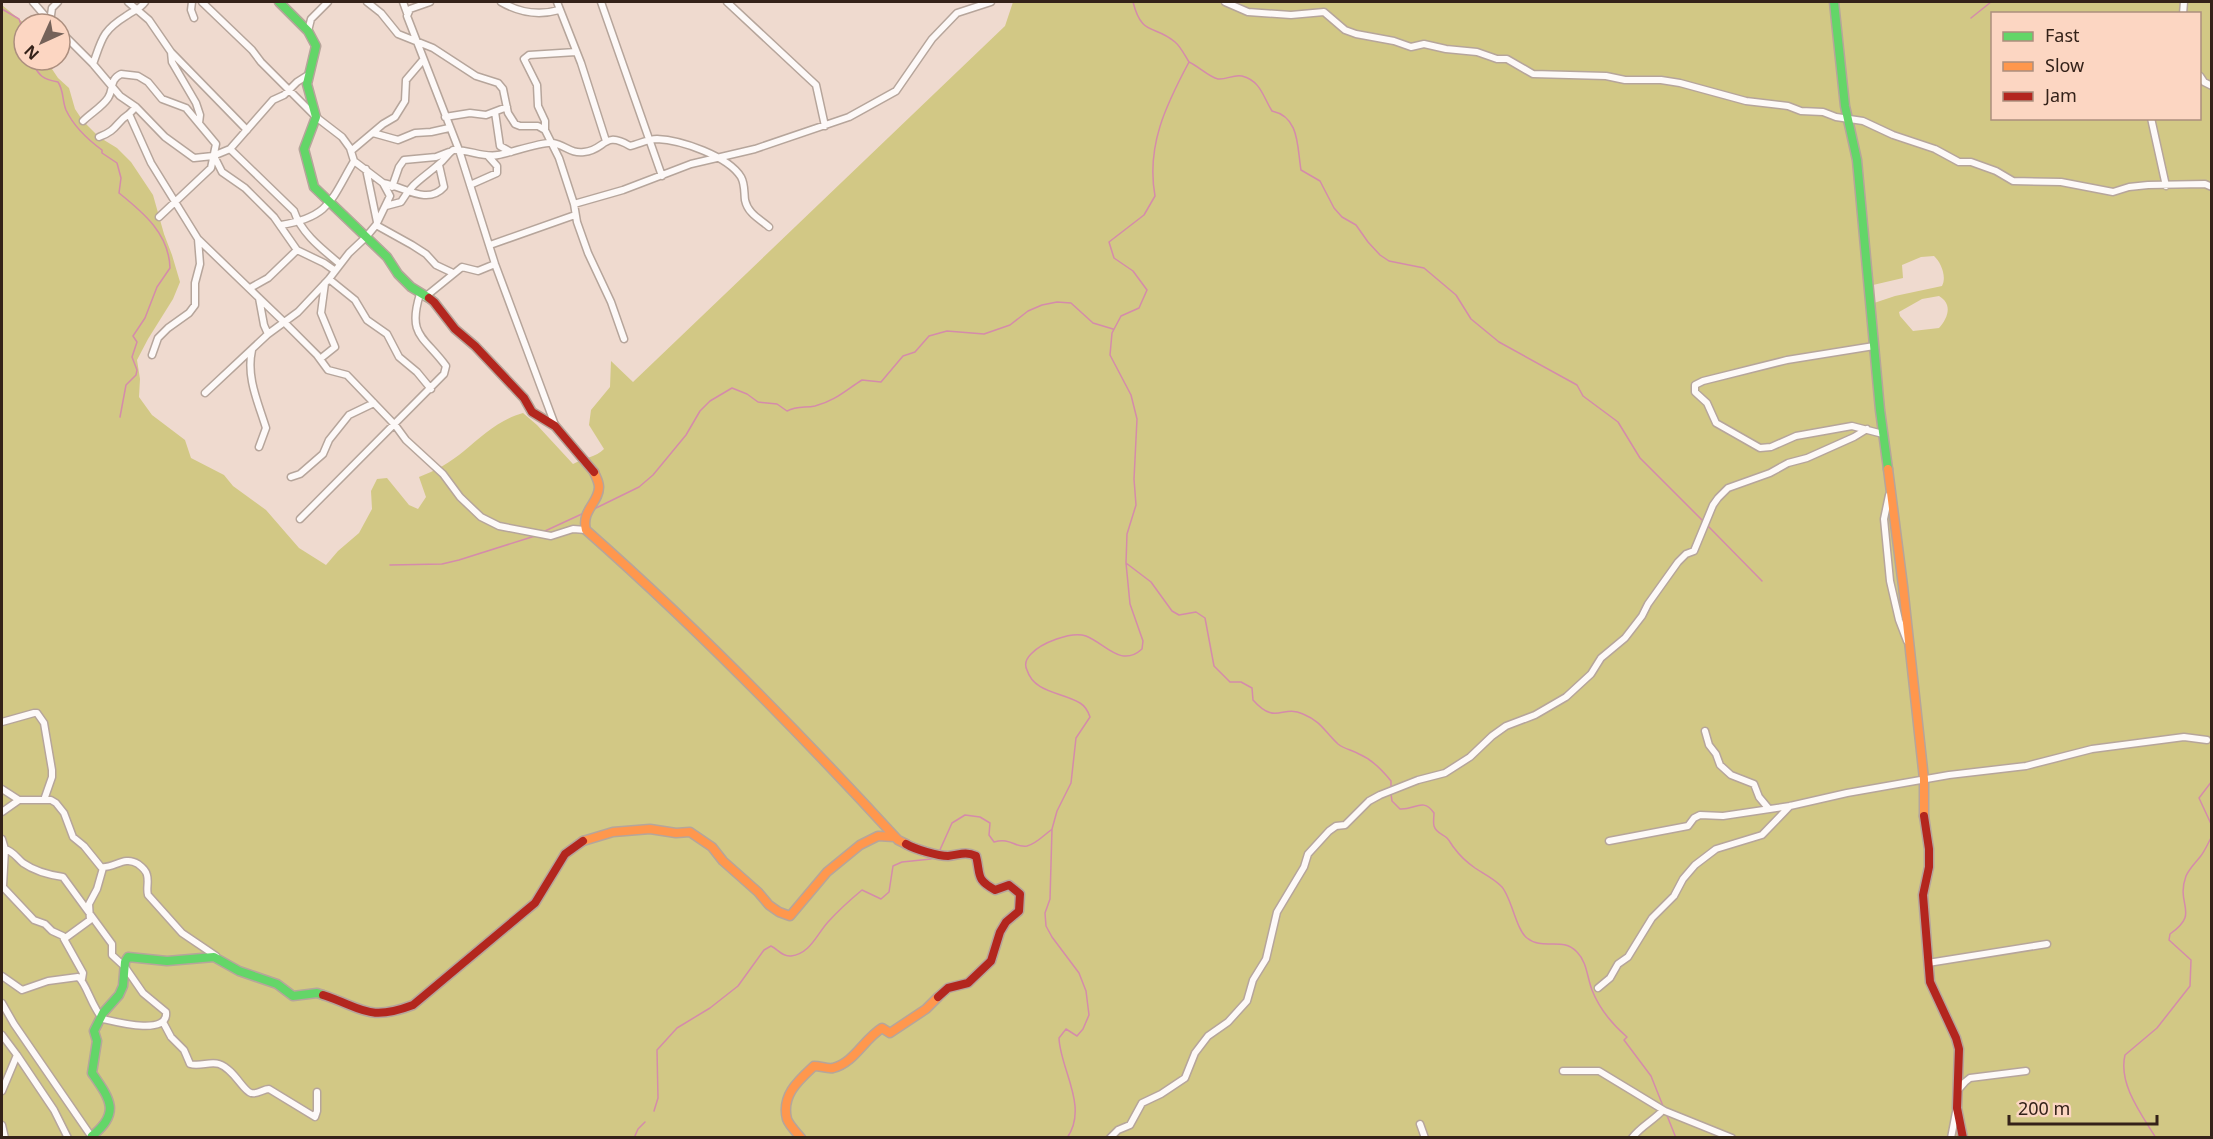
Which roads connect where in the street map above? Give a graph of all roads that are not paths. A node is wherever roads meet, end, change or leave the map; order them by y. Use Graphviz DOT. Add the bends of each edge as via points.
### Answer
graph roads {
  1 [pos="35,2"];
  2 [pos="58,2"];
  3 [pos="128,2"];
  4 [pos="145,2"];
  5 [pos="192,2"];
  6 [pos="202,2"];
  7 [pos="279,2"];
  8 [pos="328,2"];
  9 [pos="367,2"];
  10 [pos="403,2"];
  11 [pos="430,2"];
  12 [pos="501,2"];
  13 [pos="557,2"];
  14 [pos="601,2"];
  15 [pos="727,2"];
  16 [pos="991,2"];
  17 [pos="1225,2"];
  18 [pos="1834,2"];
  19 [pos="52,9"];
  20 [pos="138,10"];
  21 [pos="559,10"];
  22 [pos="52,12"];
  23 [pos="407,13"];
  24 [pos="194,18"];
  25 [pos="308,31"];
  26 [pos="72,43"];
  27 [pos="416,43"];
  28 [pos="171,52"];
  29 [pos="576,52"];
  30 [pos="423,60"];
  31 [pos="93,64"];
  32 [pos="308,75"];
  33 [pos="111,85"];
  34 [pos="289,89"];
  35 [pos="136,107"];
  36 [pos="507,107"];
  37 [pos="495,112"];
  38 [pos="129,114"];
  39 [pos="316,117"];
  40 [pos="445,117"];
  41 [pos="1848,120"];
  42 [pos="2151,120"];
  43 [pos="83,121"];
  44 [pos="199,123"];
  45 [pos="825,126"];
  46 [pos="449,128"];
  47 [pos="247,130"];
  48 [pos="545,130"];
  49 [pos="372,133"];
  50 [pos="99,137"];
  51 [pos="649,140"];
  52 [pos="606,141"];
  53 [pos="552,143"];
  54 [pos="230,149"];
  55 [pos="459,150"];
  56 [pos="351,151"];
  57 [pos="449,152"];
  58 [pos="513,152"];
  59 [pos="213,156"];
  60 [pos="488,156"];
  61 [pos="717,158"];
  62 [pos="354,161"];
  63 [pos="439,165"];
  64 [pos="366,169"];
  65 [pos="662,176"];
  66 [pos="383,183"];
  67 [pos="393,185"];
  68 [pos="470,185"];
  69 [pos="2166,186"];
  70 [pos="2211,187"];
  71 [pos="407,190"];
  72 [pos="390,196"];
  73 [pos="176,203"];
  74 [pos="330,203"];
  75 [pos="574,204"];
  76 [pos="386,206"];
  77 [pos="575,215"];
  78 [pos="159,218"];
  79 [pos="297,222"];
  80 [pos="377,224"];
  81 [pos="281,225"];
  82 [pos="769,227"];
  83 [pos="366,237"];
  84 [pos="198,239"];
  85 [pos="490,245"];
  86 [pos="297,250"];
  87 [pos="340,264"];
  88 [pos="495,264"];
  89 [pos="334,270"];
  90 [pos="453,273"];
  91 [pos="327,281"];
  92 [pos="250,288"];
  93 [pos="423,295"];
  94 [pos="259,298"];
  95 [pos="284,322"];
  96 [pos="268,333"];
  97 [pos="624,339"];
  98 [pos="1874,346"];
  99 [pos="253,348"];
  100 [pos="152,355"];
  101 [pos="320,359"];
  102 [pos="431,389"];
  103 [pos="205,393"];
  104 [pos="374,403"];
  105 [pos="395,425"];
  106 [pos="555,426"];
  107 [pos="1867,429"];
  108 [pos="1883,434"];
  109 [pos="259,447"];
  110 [pos="291,477"];
  111 [pos="300,519"];
  112 [pos="586,530"];
  113 [pos="2,722"];
  114 [pos="1705,731"];
  115 [pos="2207,740"];
  116 [pos="1924,779"];
  117 [pos="2,789"];
  118 [pos="19,800"];
  119 [pos="44,800"];
  120 [pos="1790,806"];
  121 [pos="1769,809"];
  122 [pos="2,812"];
  123 [pos="894,837"];
  124 [pos="2,839"];
  125 [pos="1609,841"];
  126 [pos="5,849"];
  127 [pos="102,868"];
  128 [pos="2,886"];
  129 [pos="90,912"];
  130 [pos="64,939"];
  131 [pos="2048,944"];
  132 [pos="221,960"];
  133 [pos="1928,963"];
  134 [pos="125,967"];
  135 [pos="2,976"];
  136 [pos="82,979"];
  137 [pos="1598,988"];
  138 [pos="2,1003"];
  139 [pos="101,1017"];
  140 [pos="163,1022"];
  141 [pos="2,1035"];
  142 [pos="18,1055"];
  143 [pos="1563,1071"];
  144 [pos="2026,1071"];
  145 [pos="2,1091"];
  146 [pos="1958,1091"];
  147 [pos="317,1092"];
  148 [pos="1957,1108"];
  149 [pos="1663,1110"];
  150 [pos="1420,1124"];
  151 [pos="2,1125"];
  152 [pos="5,1137"];
  153 [pos="68,1137"];
  154 [pos="93,1137"];
  155 [pos="801,1137"];
  156 [pos="1110,1137"];
  157 [pos="1425,1137"];
  158 [pos="1632,1137"];
  159 [pos="1732,1137"];
  160 [pos="1951,1137"];
  161 [pos="1963,1137"];
  1 -- 19 [label="street"];
  2 -- 19 [label="street"];
  3 -- 20 [label="street"];
  4 -- 20 [label="street"];
  5 -- 24 [label="street"];
  6 -- 34 [label="street"];
  7 -- 25 [label="street"];
  8 -- 25 [label="street" via="311,19"];
  9 -- 27 [label="street" via="393,30"];
  10 -- 23 [label="street"];
  11 -- 23 [label="street"];
  12 -- 21 [label="street" via="537,14"];
  13 -- 21 [label="street"];
  14 -- 51 [label="street"];
  15 -- 45 [label="street" via="816,85"];
  16 -- 45 [label="street" via="957,13 932,39 896,91"];
  17 -- 41 [label="street" via="1259,14 1324,12 1356,34 1411,47 1424,44 1508,59 1533,74 1661,80"];
  18 -- 41 [label="street"];
  19 -- 22 [label="street"];
  20 -- 28 [label="street"];
  20 -- 31 [label="street" via="113,25 101,39"];
  21 -- 29 [label="street"];
  23 -- 27 [label="street"];
  25 -- 32 [label="street" via="316,46"];
  26 -- 31 [label="street"];
  27 -- 30 [label="street"];
  27 -- 36 [label="street" via="433,48 476,76 498,83"];
  28 -- 44 [label="street" via="172,62 196,103"];
  28 -- 47 [label="street"];
  29 -- 48 [label="street" via="529,55 524,59 537,85"];
  29 -- 52 [label="street"];
  30 -- 40 [label="street"];
  30 -- 49 [label="street" via="406,80 406,99 395,117"];
  31 -- 33 [label="street"];
  32 -- 34 [label="street"];
  32 -- 39 [label="street" via="308,94"];
  33 -- 35 [label="street"];
  33 -- 43 [label="street" via="109,96"];
  33 -- 44 [label="street" via="121,74 138,76 162,99 186,108"];
  34 -- 39 [label="street"];
  34 -- 47 [label="street" via="273,100"];
  35 -- 38 [label="street"];
  35 -- 59 [label="street" via="165,137 194,158"];
  36 -- 37 [label="street"];
  36 -- 48 [label="street" via="515,124"];
  37 -- 40 [label="street"];
  37 -- 58 [label="street" via="500,146"];
  38 -- 50 [label="street" via="113,132"];
  38 -- 73 [label="street" via="151,163"];
  39 -- 56 [label="street" via="342,137"];
  39 -- 74 [label="street" via="305,141 305,155 314,187"];
  40 -- 46 [label="street"];
  41 -- 69 [label="street" via="1863,121 2013,181 2061,182 2113,192 2129,187"];
  41 -- 98 [label="street" via="1857,160"];
  42 -- 69 [label="street"];
  44 -- 59 [label="street" via="216,144"];
  45 -- 61 [label="street"];
  46 -- 49 [label="street" via="398,140"];
  46 -- 55 [label="street"];
  47 -- 54 [label="street"];
  48 -- 53 [label="street"];
  49 -- 56 [label="street"];
  51 -- 52 [label="street" via="630,146 619,140"];
  51 -- 61 [label="street" via="691,146"];
  51 -- 65 [label="street"];
  52 -- 53 [label="street" via="585,152 568,151"];
  53 -- 58 [label="street"];
  53 -- 75 [label="street"];
  54 -- 59 [label="street"];
  54 -- 79 [label="street" via="294,211"];
  55 -- 57 [label="street"];
  55 -- 60 [label="street"];
  55 -- 68 [label="street"];
  56 -- 62 [label="street"];
  57 -- 63 [label="street"];
  57 -- 67 [label="street" via="404,160"];
  58 -- 60 [label="street"];
  59 -- 73 [label="street" via="211,168"];
  59 -- 81 [label="street" via="222,172 245,188"];
  60 -- 68 [label="street" via="497,173"];
  61 -- 65 [label="street"];
  61 -- 82 [label="street" via="740,175 748,209"];
  62 -- 64 [label="street"];
  62 -- 74 [label="street"];
  63 -- 71 [label="street"];
  63 -- 71 [label="street" via="443,189 431,196"];
  64 -- 66 [label="street"];
  64 -- 80 [label="street"];
  65 -- 75 [label="street"];
  66 -- 67 [label="street"];
  66 -- 72 [label="street"];
  67 -- 71 [label="street"];
  67 -- 72 [label="street"];
  68 -- 85 [label="street"];
  69 -- 70 [label="street"];
  71 -- 76 [label="street" via="400,201"];
  72 -- 76 [label="street"];
  73 -- 78 [label="street"];
  73 -- 84 [label="street"];
  74 -- 79 [label="street" via="321,212"];
  74 -- 83 [label="street"];
  75 -- 77 [label="street"];
  76 -- 80 [label="street"];
  77 -- 85 [label="street"];
  77 -- 97 [label="street"];
  79 -- 81 [label="street"];
  79 -- 87 [label="street"];
  80 -- 83 [label="street"];
  80 -- 90 [label="street"];
  81 -- 86 [label="street"];
  83 -- 87 [label="street"];
  83 -- 93 [label="street" via="407,283"];
  84 -- 92 [label="street"];
  84 -- 100 [label="street" via="200,264 195,305 158,338"];
  85 -- 88 [label="street"];
  86 -- 89 [label="street"];
  86 -- 92 [label="street" via="268,278"];
  87 -- 89 [label="street"];
  88 -- 90 [label="street" via="478,271 462,267"];
  88 -- 106 [label="street"];
  89 -- 91 [label="street"];
  90 -- 93 [label="street"];
  91 -- 95 [label="street"];
  91 -- 101 [label="street" via="321,313 335,347"];
  91 -- 102 [label="street" via="355,300 367,320 387,334 399,357"];
  92 -- 94 [label="street"];
  93 -- 102 [label="street" via="415,321 421,338 446,370"];
  93 -- 106 [label="street" via="524,398 532,412"];
  94 -- 95 [label="street"];
  94 -- 96 [label="street"];
  95 -- 96 [label="street"];
  95 -- 101 [label="street"];
  96 -- 99 [label="street"];
  98 -- 107 [label="street" via="1787,360 1703,381 1694,388 1707,403 1716,423 1760,448 1796,436 1856,426"];
  98 -- 108 [label="street"];
  99 -- 103 [label="street"];
  99 -- 109 [label="street" via="250,370 266,428"];
  101 -- 104 [label="street" via="328,370 347,375"];
  102 -- 105 [label="street"];
  104 -- 105 [label="street"];
  104 -- 110 [label="street" via="349,415 323,454"];
  105 -- 111 [label="street"];
  105 -- 112 [label="street" via="481,517 499,526 551,536 573,529"];
  106 -- 112 [label="street" via="593,471 599,485 584,522"];
  107 -- 108 [label="street"];
  107 -- 156 [label="street" via="1726,490 1713,505 1694,551 1678,561 1625,638 1566,697 1506,726 1445,773 1380,795 1345,825 1329,831 1308,854 1277,912 1266,959 1245,1004 1208,1036 1195,1053 1185,1078 1142,1103 1130,1125"];
  108 -- 116 [label="street"];
  112 -- 123 [label="street" via="647,584 840,777"];
  113 -- 119 [label="street" via="37,713 44,723 52,770"];
  114 -- 121 [label="street" via="1718,762 1731,775 1754,784"];
  115 -- 116 [label="street" via="2184,737 2136,742 2026,766"];
  116 -- 120 [label="street"];
  116 -- 133 [label="street" via="1929,867 1923,895"];
  117 -- 118 [label="street"];
  118 -- 119 [label="street"];
  118 -- 122 [label="street"];
  119 -- 127 [label="street" via="59,806 73,837"];
  120 -- 121 [label="street"];
  120 -- 137 [label="street" via="1762,835 1716,849 1695,865 1674,896 1652,918 1628,957"];
  121 -- 125 [label="street" via="1696,816 1688,826"];
  123 -- 132 [label="street" via="871,837 862,842 827,873 790,915 769,905 712,847 690,832 650,829 586,839 565,854 535,903 413,1005 389,1014 365,1012 317,993 293,996 277,984 239,971"];
  123 -- 155 [label="street" via="914,849 945,856 968,852 976,856 980,880 995,890 1012,887 1020,894 1019,911 1000,932 991,961 968,983 948,988 896,1030 878,1030 835,1067 814,1066 791,1087 787,1120"];
  124 -- 126 [label="street"];
  126 -- 128 [label="street"];
  126 -- 129 [label="street" via="40,872 63,877"];
  127 -- 129 [label="street" via="89,904"];
  127 -- 132 [label="street" via="126,860 142,867 147,873 150,899 182,933"];
  128 -- 130 [label="street" via="34,920"];
  129 -- 130 [label="street" via="88,922"];
  129 -- 134 [label="street" via="112,944 112,955"];
  130 -- 136 [label="street"];
  131 -- 133 [label="street"];
  132 -- 134 [label="street" via="210,956 167,961 130,957"];
  133 -- 146 [label="street" via="1930,982 1959,1049"];
  134 -- 139 [label="street" via="126,977 119,995"];
  134 -- 140 [label="street" via="143,993 166,1012"];
  135 -- 136 [label="street" via="22,990 48,981"];
  136 -- 139 [label="street"];
  138 -- 154 [label="street"];
  139 -- 140 [label="street" via="144,1026"];
  139 -- 154 [label="street" via="94,1031 97,1041 92,1073 110,1104 106,1125"];
  140 -- 147 [label="street" via="190,1064 214,1063 224,1067 253,1094 269,1089 315,1117"];
  141 -- 142 [label="street"];
  142 -- 145 [label="street"];
  142 -- 153 [label="street"];
  143 -- 149 [label="street" via="1599,1071"];
  144 -- 146 [label="street" via="1970,1078"];
  146 -- 148 [label="street"];
  148 -- 160 [label="street"];
  148 -- 161 [label="street"];
  149 -- 158 [label="street"];
  149 -- 159 [label="street"];
  150 -- 157 [label="street"];
  151 -- 152 [label="street"];
}
